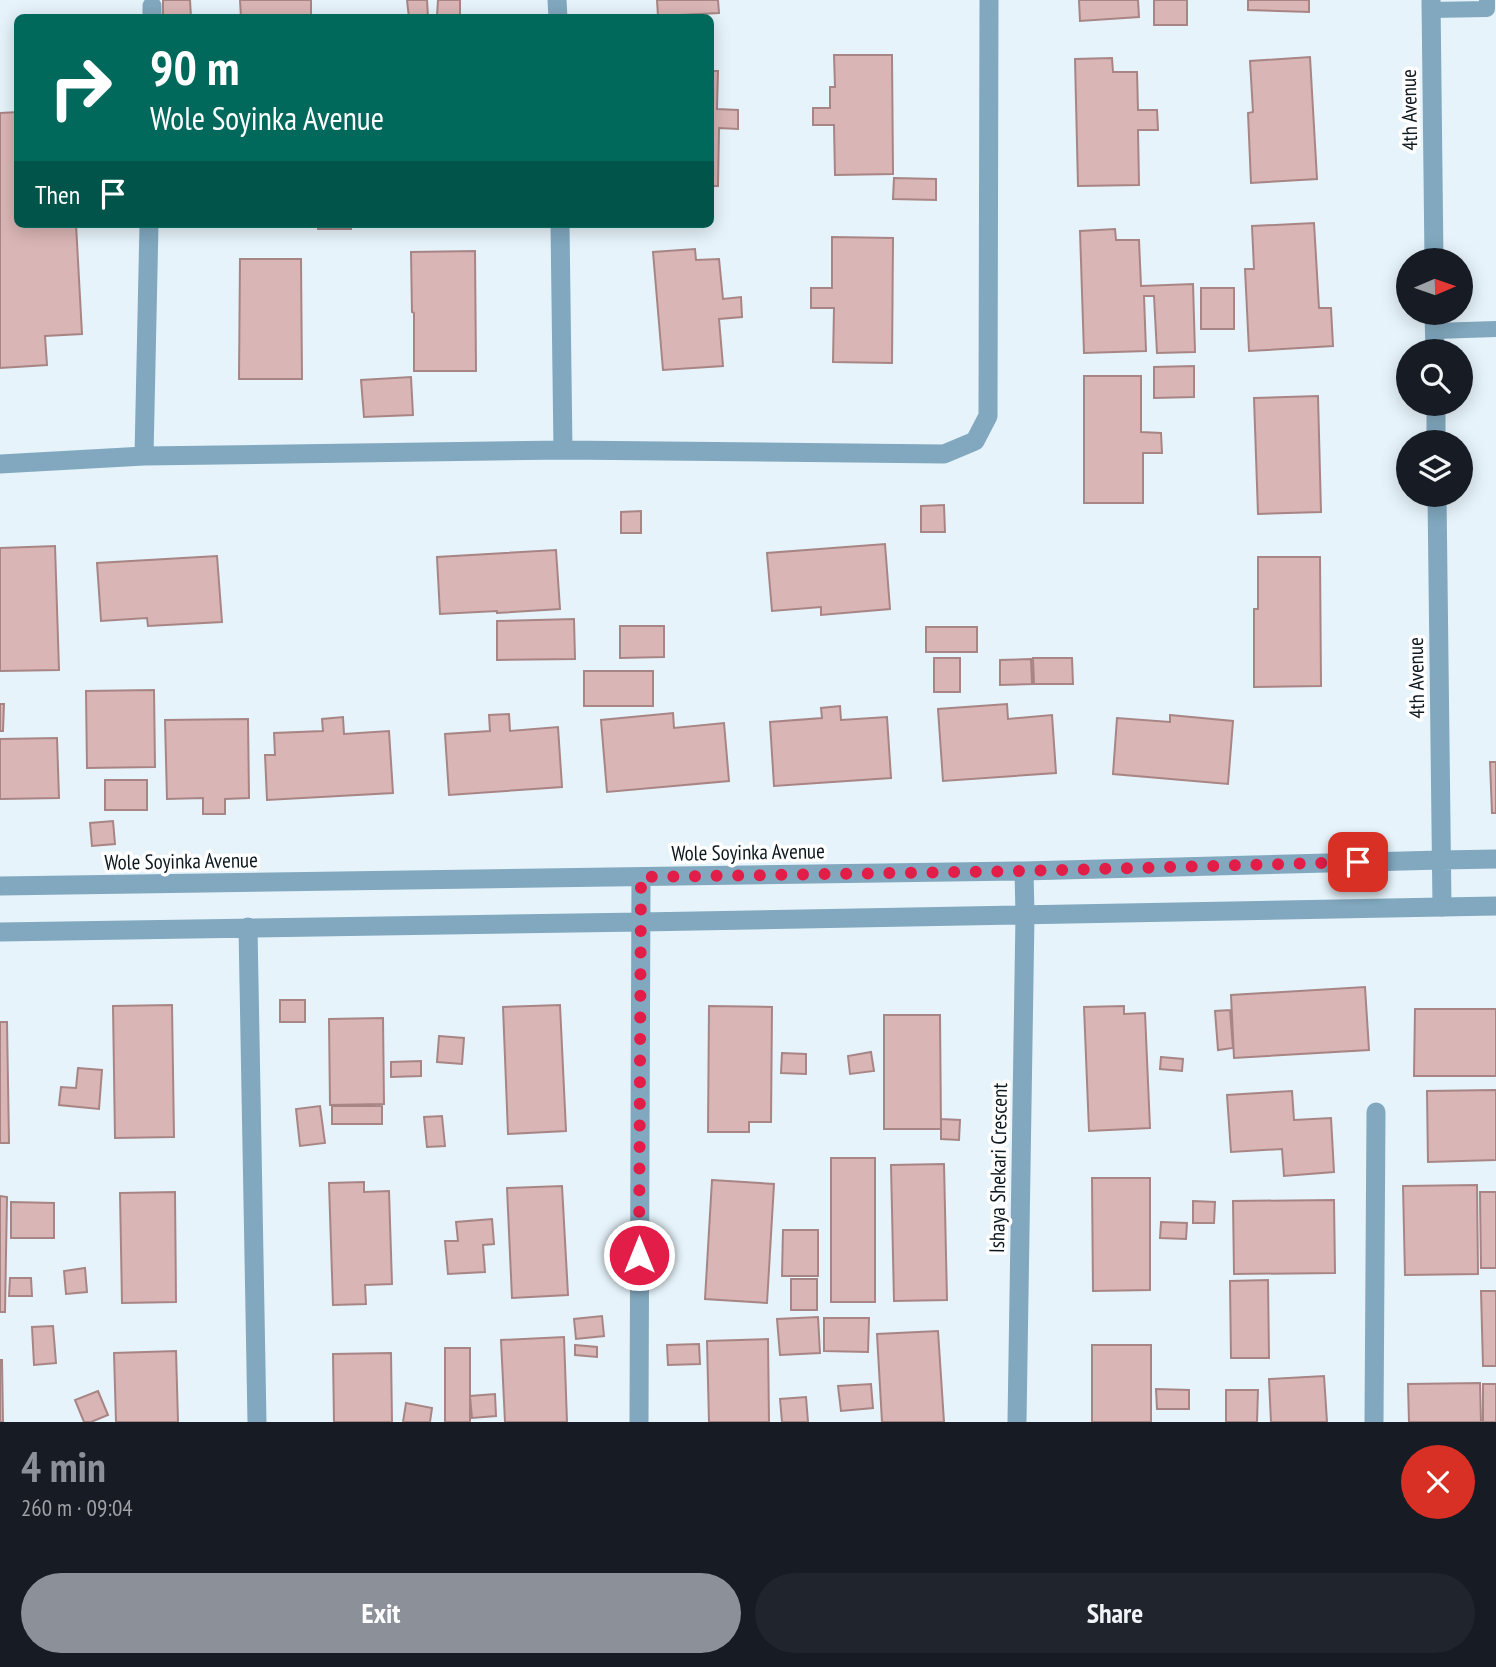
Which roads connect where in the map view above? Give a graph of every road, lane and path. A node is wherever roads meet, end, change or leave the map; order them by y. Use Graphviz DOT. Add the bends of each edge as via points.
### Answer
graph roads {
  1 [pos="989,0"];
  2 [pos="1431,5"];
  3 [pos="1490,6"];
  4 [pos="149,228"];
  5 [pos="560,228"];
  6 [pos="1434,248"];
  7 [pos="1466,326"];
  8 [pos="1496,330"];
  9 [pos="563,450"];
  10 [pos="144,456"];
  11 [pos="0,464"];
  12 [pos="1437,507"];
  13 [pos="1496,859"];
  14 [pos="1441,860"];
  15 [pos="1024,871"];
  16 [pos="641,877"];
  17 [pos="0,886"];
  18 [pos="1496,906"];
  19 [pos="1442,907"];
  20 [pos="1025,915"];
  21 [pos="641,922"];
  22 [pos="248,927"];
  23 [pos="0,932"];
  24 [pos="1376,1112"];
  25 [pos="257,1422"];
  26 [pos="639,1422"];
  27 [pos="1017,1422"];
  28 [pos="1374,1422"];
  1 -- 9 [label="street" via="988,416 975,441 944,454"];
  2 -- 3 [label="lane"];
  2 -- 6 [label="street, 4th Avenue"];
  4 -- 10 [label="street"];
  5 -- 9 [label="street"];
  7 -- 8 [label="lane"];
  9 -- 10 [label="street"];
  10 -- 11 [label="street"];
  12 -- 14 [label="street, 4th Avenue"];
  13 -- 14 [label="street, Wole Soyinka Avenue"];
  14 -- 15 [label="street, Wole Soyinka Avenue"];
  14 -- 19 [label="street, 4th Avenue"];
  15 -- 16 [label="street, Wole Soyinka Avenue"];
  15 -- 20 [label="street, Ishaya Shekari Crescent"];
  16 -- 17 [label="street, Wole Soyinka Avenue"];
  16 -- 21 [label="street"];
  18 -- 19 [label="street"];
  19 -- 20 [label="street"];
  20 -- 21 [label="street"];
  20 -- 27 [label="street, Ishaya Shekari Crescent"];
  21 -- 22 [label="street"];
  21 -- 26 [label="street"];
  22 -- 23 [label="street"];
  22 -- 25 [label="street"];
  24 -- 28 [label="street"];
}
